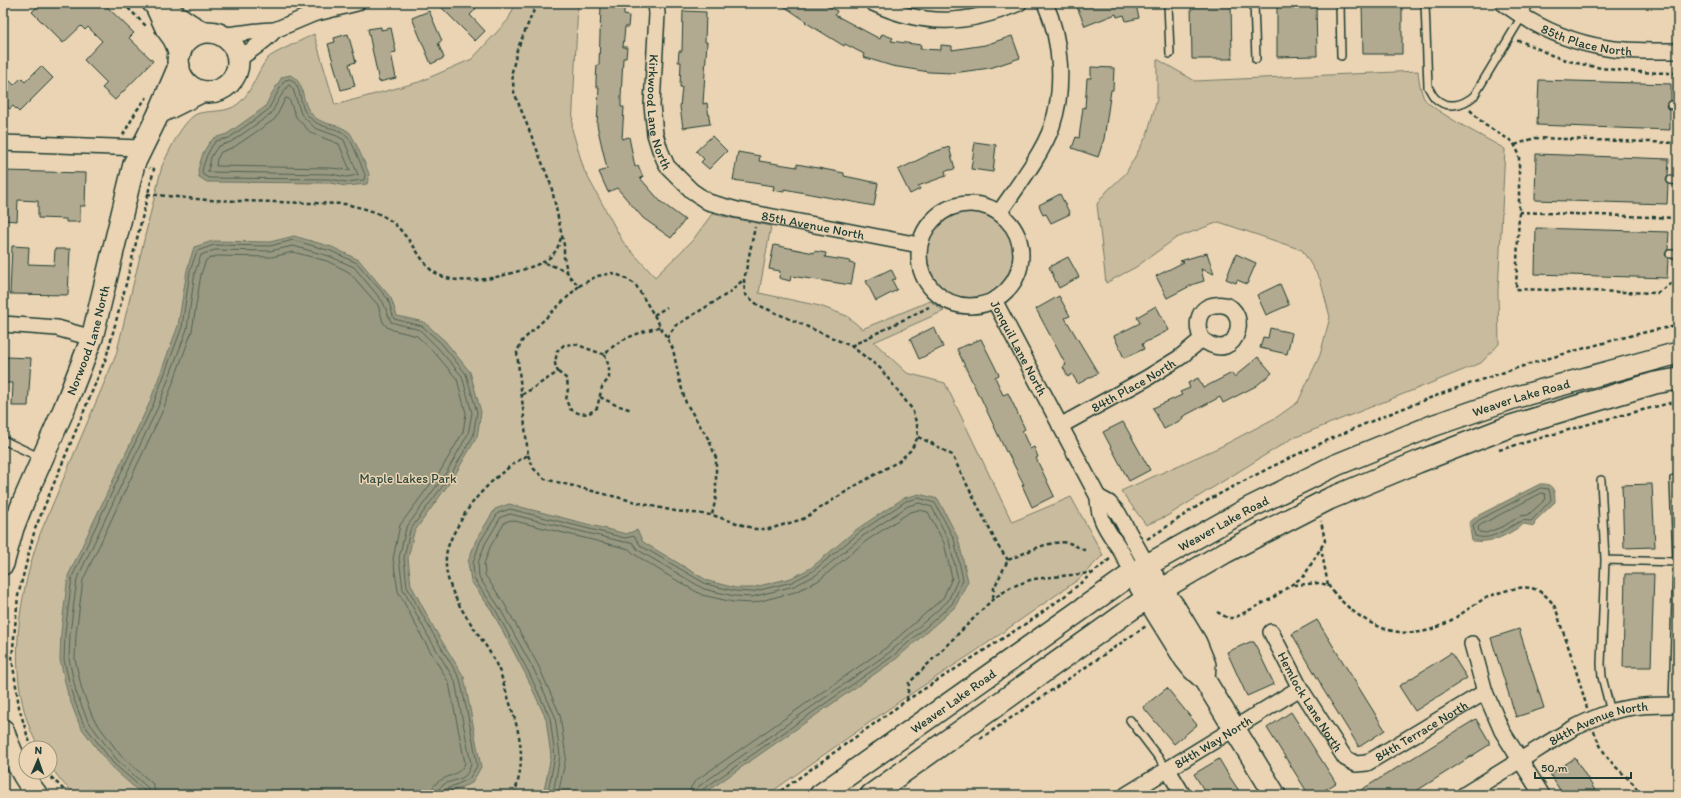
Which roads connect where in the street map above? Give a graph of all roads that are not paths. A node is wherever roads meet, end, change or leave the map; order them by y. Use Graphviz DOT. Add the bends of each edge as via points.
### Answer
graph roads {
  1 [pos="357,3"];
  2 [pos="656,3"];
  3 [pos="873,3"];
  4 [pos="1019,3"];
  5 [pos="1045,3"];
  6 [pos="1168,3"];
  7 [pos="1254,3"];
  8 [pos="1340,3"];
  9 [pos="1425,3"];
  10 [pos="1503,3"];
  11 [pos="1530,3"];
  12 [pos="154,5"];
  13 [pos="1522,17"];
  14 [pos="275,30"];
  15 [pos="202,32"];
  16 [pos="224,35"];
  17 [pos="1678,51"];
  18 [pos="1170,54"];
  19 [pos="1341,56"];
  20 [pos="179,59"];
  21 [pos="239,59"];
  22 [pos="1256,59"];
  23 [pos="201,92"];
  24 [pos="159,113"];
  25 [pos="3,143"];
  26 [pos="141,148"];
  27 [pos="708,202"];
  28 [pos="999,212"];
  29 [pos="919,245"];
  30 [pos="1670,254"];
  31 [pos="1678,254"];
  32 [pos="994,300"];
  33 [pos="3,324"];
  34 [pos="92,338"];
  35 [pos="1202,339"];
  36 [pos="1678,353"];
  37 [pos="1678,379"];
  38 [pos="1060,426"];
  39 [pos="3,440"];
  40 [pos="41,458"];
  41 [pos="1674,479"];
  42 [pos="1601,480"];
  43 [pos="1605,560"];
  44 [pos="1677,562"];
  45 [pos="3,564"];
  46 [pos="1140,569"];
  47 [pos="1154,594"];
  48 [pos="1272,632"];
  49 [pos="1472,644"];
  50 [pos="1300,688"];
  51 [pos="1485,692"];
  52 [pos="1676,705"];
  53 [pos="1612,712"];
  54 [pos="1130,720"];
  55 [pos="1234,729"];
  56 [pos="3,730"];
  57 [pos="1521,760"];
  58 [pos="1356,764"];
  59 [pos="1168,770"];
  60 [pos="37,795"];
  61 [pos="820,795"];
  62 [pos="871,795"];
  63 [pos="1126,795"];
  64 [pos="1184,795"];
  65 [pos="1275,795"];
  66 [pos="1464,795"];
  67 [pos="1542,795"];
  1 -- 14 [label="street" via="314,14"];
  2 -- 27 [label="street, Kirkwood Lane North" via="652,105 655,134 667,166 692,191"];
  3 -- 4 [label="street" via="888,10 938,22 963,20"];
  5 -- 28 [label="street" via="1058,49 1059,64 1060,88 1052,126 1030,167"];
  6 -- 18 [label="lane"];
  7 -- 22 [label="lane"];
  8 -- 19 [label="lane"];
  9 -- 13 [label="lane" via="1428,87 1435,98 1446,104 1465,103 1476,92"];
  10 -- 13 [label="street, 85th Place North"];
  11 -- 13 [label="lane"];
  12 -- 15 [label="main road"];
  12 -- 20 [label="main road" via="174,39"];
  13 -- 17 [label="street, 85th Place North" via="1571,40 1607,48"];
  14 -- 16 [label="street"];
  14 -- 21 [label="street" via="265,41"];
  15 -- 16 [label="main road" via="213,31"];
  15 -- 20 [label="main road" via="190,37 181,47"];
  16 -- 21 [label="main road" via="234,45"];
  20 -- 23 [label="main road" via="180,74 188,85"];
  20 -- 24 [label="main road, Norwood Lane North"];
  21 -- 23 [label="main road" via="237,74 229,85 216,92"];
  23 -- 24 [label="main road"];
  24 -- 26 [label="main road, Norwood Lane North"];
  25 -- 26 [label="street"];
  26 -- 34 [label="main road, Norwood Lane North" via="134,164"];
  27 -- 29 [label="street, 85th Avenue North"];
  28 -- 29 [label="street" via="984,205 967,204 951,207 936,216 925,229"];
  28 -- 32 [label="street, Jonquil Lane North" via="1012,225 1020,240 1022,258 1018,275 1012,285"];
  29 -- 32 [label="street" via="918,259 921,272 927,284 947,301 971,306 983,305"];
  30 -- 31 [label="lane"];
  32 -- 38 [label="street, Jonquil Lane North"];
  33 -- 34 [label="street" via="56,328"];
  34 -- 40 [label="main road, Norwood Lane North" via="67,402"];
  35 -- 38 [label="street, 84th Place North" via="1179,358 1147,378"];
  36 -- 46 [label="main road, Weaver Lake Road" via="1513,398 1432,426 1336,465 1251,507"];
  37 -- 47 [label="main road, Weaver Lake Road" via="1655,383 1511,426 1418,462 1330,499 1226,552"];
  38 -- 46 [label="street, Jonquil Lane North" via="1098,497 1109,503 1118,513"];
  39 -- 40 [label="lane"];
  40 -- 45 [label="main road, Norwood Lane North" via="13,528"];
  41 -- 44 [label="lane"];
  42 -- 43 [label="lane"];
  43 -- 44 [label="lane"];
  43 -- 53 [label="lane" via="1601,664"];
  44 -- 52 [label="lane"];
  46 -- 47 [label="main road, Jonquil Lane North"];
  46 -- 61 [label="main road, Weaver Lake Road"];
  47 -- 55 [label="main road, Jonquil Lane North" via="1193,669 1204,679"];
  47 -- 62 [label="main road, Weaver Lake Road"];
  48 -- 50 [label="street, Hemlock Lane North"];
  49 -- 51 [label="street"];
  50 -- 55 [label="street, 84th Way North"];
  50 -- 58 [label="street, Hemlock Lane North" via="1345,758"];
  51 -- 57 [label="street" via="1502,730"];
  51 -- 58 [label="street, 84th Terrace North" via="1366,764"];
  52 -- 53 [label="street, 84th Avenue North" via="1645,706"];
  53 -- 57 [label="street, 84th Avenue North" via="1562,734"];
  54 -- 59 [label="lane"];
  55 -- 59 [label="street, 84th Way North"];
  55 -- 65 [label="main road, Jonquil Lane North"];
  56 -- 60 [label="main road" via="9,748"];
  57 -- 66 [label="street, 84th Avenue North"];
  57 -- 67 [label="street"];
  59 -- 63 [label="street, 84th Way North"];
  59 -- 64 [label="street"];
}
